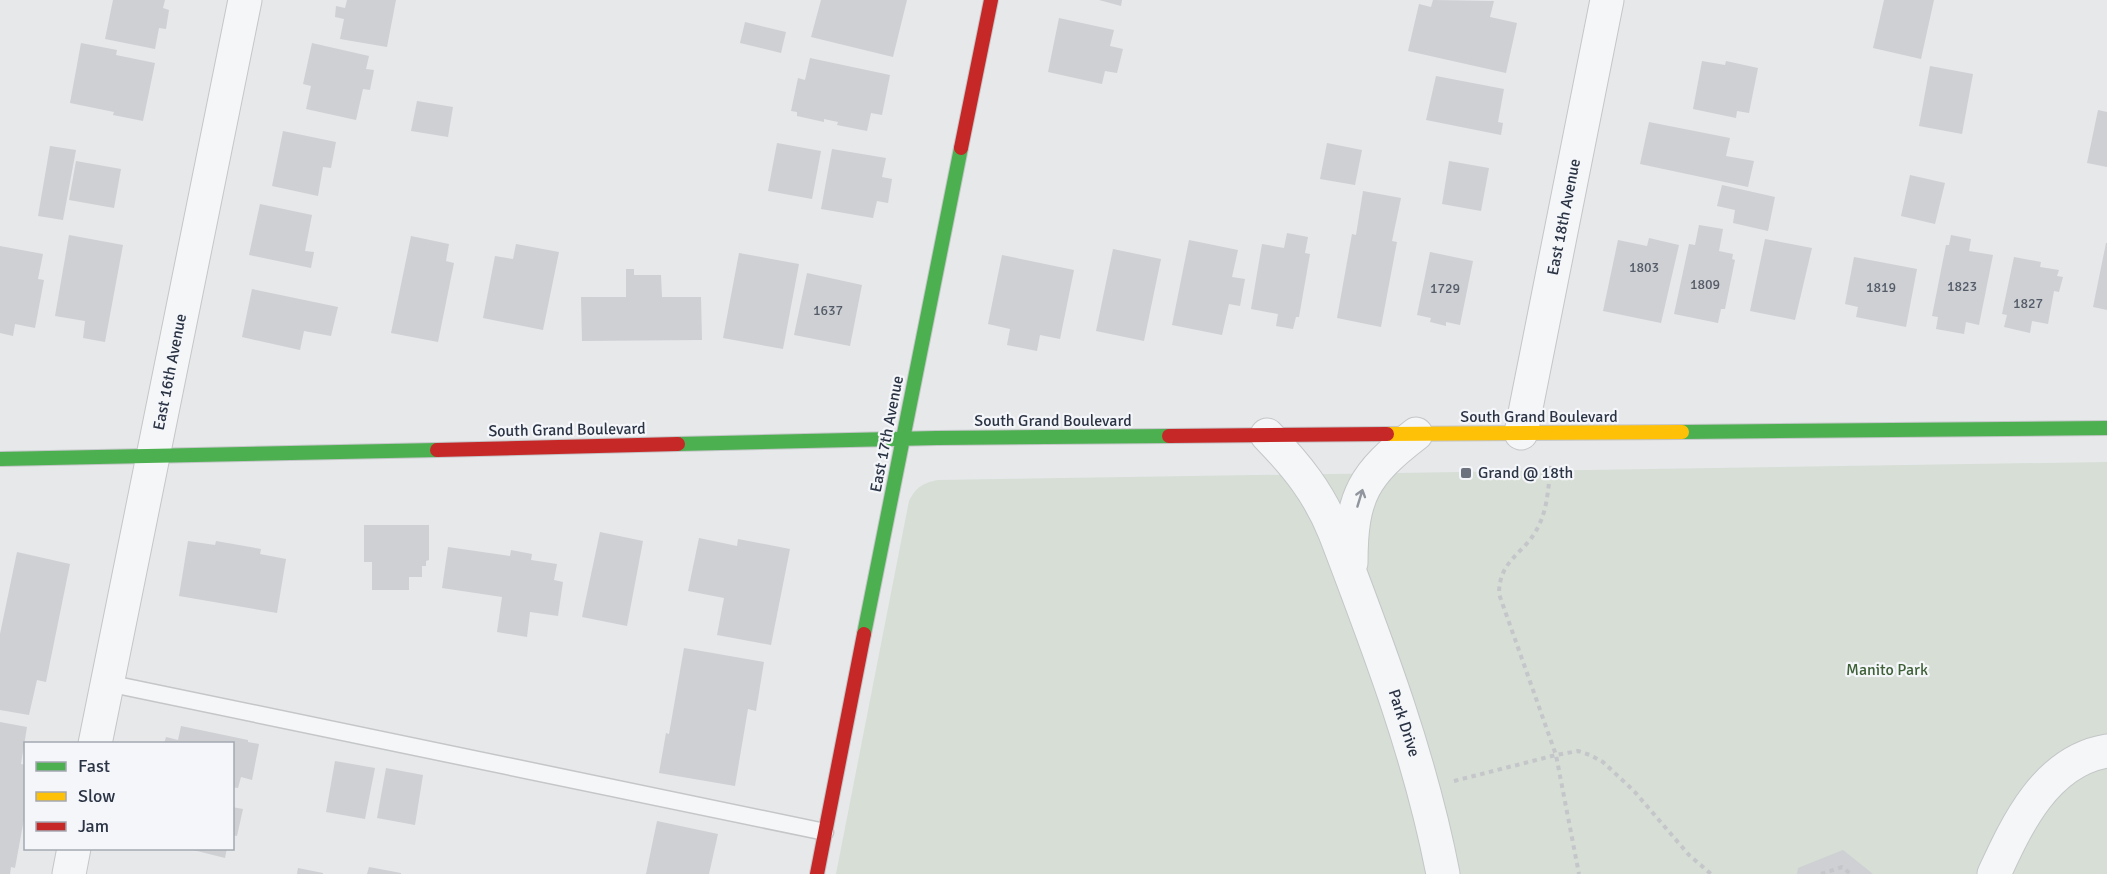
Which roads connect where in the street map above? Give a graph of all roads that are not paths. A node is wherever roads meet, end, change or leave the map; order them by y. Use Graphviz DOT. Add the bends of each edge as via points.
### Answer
graph roads {
  1 [pos="245,0"];
  2 [pos="991,0"];
  3 [pos="1607,0"];
  4 [pos="2107,428"];
  5 [pos="1521,433"];
  6 [pos="1416,434"];
  7 [pos="1267,435"];
  8 [pos="902,439"];
  9 [pos="152,457"];
  10 [pos="0,459"];
  11 [pos="1352,577"];
  12 [pos="107,683"];
  13 [pos="95,742"];
  14 [pos="2107,751"];
  15 [pos="825,832"];
  16 [pos="74,850"];
  17 [pos="69,874"];
  18 [pos="817,874"];
  19 [pos="1443,874"];
  20 [pos="1994,874"];
  1 -- 9 [label="street, East 16th Avenue"];
  2 -- 8 [label="main road, East 17th Avenue"];
  3 -- 5 [label="street, East 18th Avenue"];
  4 -- 5 [label="main road, South Grand Boulevard"];
  5 -- 6 [label="main road, South Grand Boulevard"];
  6 -- 7 [label="main road, South Grand Boulevard"];
  11 -- 6 [label="street, Park Drive, one-way" via="1353,527 1364,486 1382,462"];
  7 -- 8 [label="main road, South Grand Boulevard"];
  7 -- 11 [label="street, Park Drive" via="1301,472 1321,502"];
  8 -- 9 [label="main road, South Grand Boulevard"];
  8 -- 15 [label="main road, East 17th Avenue"];
  9 -- 10 [label="main road, South Grand Boulevard"];
  9 -- 12 [label="street, East 16th Avenue"];
  11 -- 19 [label="street, Park Drive" via="1425,790"];
  12 -- 13 [label="street, East 16th Avenue"];
  12 -- 15 [label="lane"];
  14 -- 20 [label="street" via="2080,759 2051,780 2018,825"];
  15 -- 18 [label="main road, East 17th Avenue"];
  16 -- 17 [label="street"];
}
